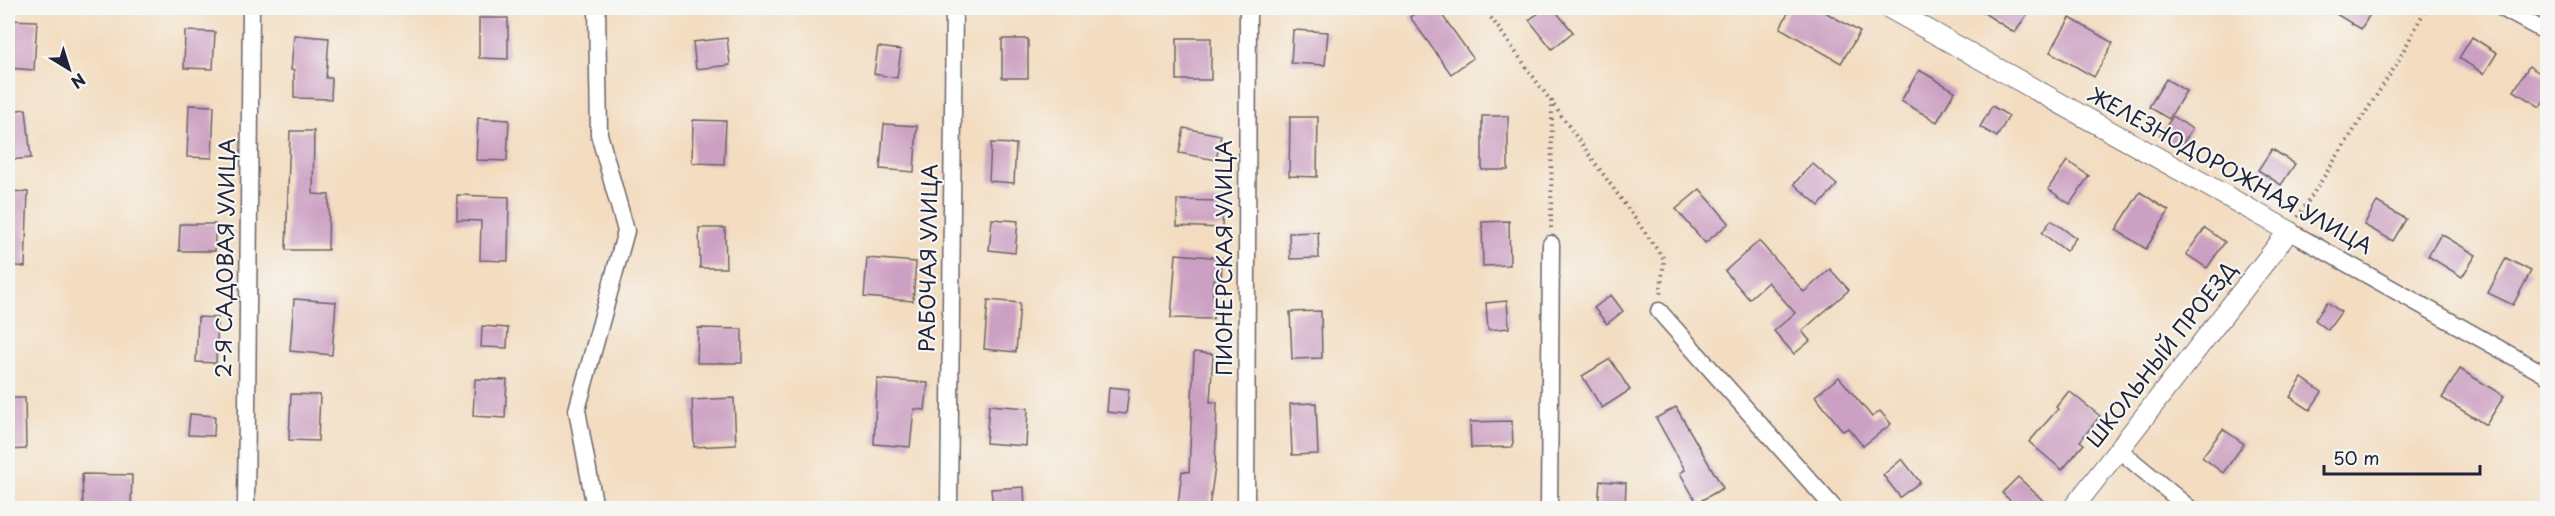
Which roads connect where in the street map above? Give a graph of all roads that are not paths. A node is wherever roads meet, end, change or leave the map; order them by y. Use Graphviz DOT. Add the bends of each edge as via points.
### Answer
graph roads {
  1 [pos="251,8"];
  2 [pos="597,8"];
  3 [pos="954,8"];
  4 [pos="1248,8"];
  5 [pos="1889,8"];
  6 [pos="2502,8"];
  7 [pos="2547,33"];
  8 [pos="2289,231"];
  9 [pos="1551,243"];
  10 [pos="1659,311"];
  11 [pos="2547,376"];
  12 [pos="2118,450"];
  13 [pos="246,508"];
  14 [pos="595,508"];
  15 [pos="949,508"];
  16 [pos="1246,508"];
  17 [pos="1549,508"];
  18 [pos="1834,508"];
  19 [pos="2073,508"];
  20 [pos="2189,508"];
  1 -- 13 [label="street, 2-Я САДОВАЯ УЛИЦА"];
  2 -- 14 [label="street" via="599,134 626,231 577,410"];
  3 -- 15 [label="street, РАБОЧАЯ УЛИЦА"];
  4 -- 16 [label="street, ПИОНЕРСКАЯ УЛИЦА"];
  5 -- 8 [label="street, ЖЕЛЕЗНОДОРОЖНАЯ УЛИЦА"];
  6 -- 7 [label="street"];
  8 -- 11 [label="street, ЖЕЛЕЗНОДОРОЖНАЯ УЛИЦА"];
  8 -- 12 [label="street, ШКОЛЬНЫЙ ПРОЕЗД"];
  9 -- 17 [label="street"];
  10 -- 18 [label="street"];
  12 -- 19 [label="street, ШКОЛЬНЫЙ ПРОЕЗД"];
  12 -- 20 [label="street"];
}
